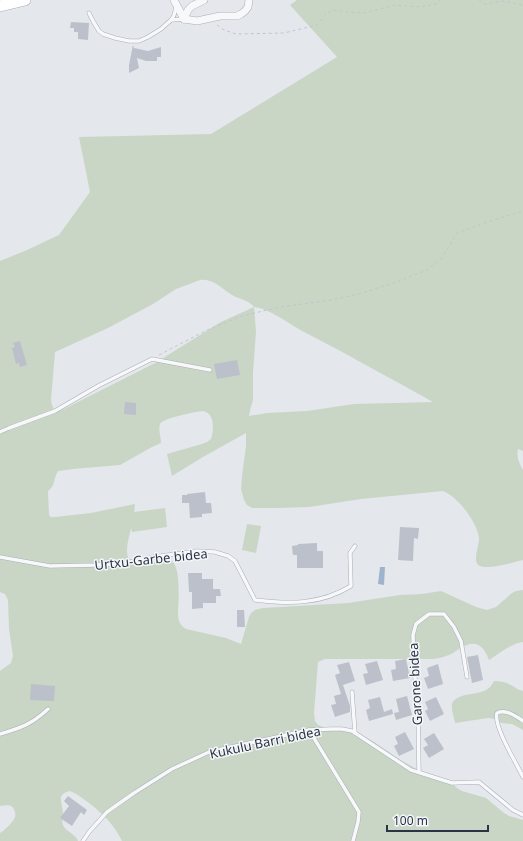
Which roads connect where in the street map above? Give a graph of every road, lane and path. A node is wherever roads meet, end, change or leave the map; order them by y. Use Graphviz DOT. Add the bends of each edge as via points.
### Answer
graph roads {
  1 [pos="25,0"];
  2 [pos="204,0"];
  3 [pos="249,0"];
  4 [pos="440,0"];
  5 [pos="479,0"];
  6 [pos="175,2"];
  7 [pos="523,5"];
  8 [pos="0,6"];
  9 [pos="89,13"];
  10 [pos="212,18"];
  11 [pos="184,19"];
  12 [pos="171,20"];
  13 [pos="523,211"];
  14 [pos="152,359"];
  15 [pos="210,370"];
  16 [pos="0,432"];
  17 [pos="355,546"];
  18 [pos="0,557"];
  19 [pos="468,677"];
  20 [pos="352,692"];
  21 [pos="48,709"];
  22 [pos="523,721"];
  23 [pos="309,730"];
  24 [pos="355,733"];
  25 [pos="0,734"];
  26 [pos="419,772"];
  27 [pos="523,777"];
  28 [pos="523,815"];
  29 [pos="83,841"];
  30 [pos="353,841"];
  1 -- 8 [label="main road"];
  2 -- 11 [label="street" via="192,6"];
  3 -- 10 [label="street" via="248,7 237,16"];
  4 -- 10 [label="path" via="436,4 420,7 395,5 364,13 334,10 327,13 317,26 284,34 236,34 224,30"];
  5 -- 7 [label="path" via="484,4 504,1"];
  6 -- 11 [label="street"];
  6 -- 12 [label="lane" via="175,13"];
  9 -- 12 [label="lane" via="103,34 129,41 148,37"];
  10 -- 11 [label="street" via="197,21"];
  11 -- 12 [label="lane"];
  13 -- 14 [label="path" via="457,233 442,258 427,270 362,294 242,316 207,330"];
  14 -- 15 [label="lane"];
  14 -- 16 [label="lane" via="55,411"];
  17 -- 18 [label="lane, Urtxu-Garbe bidea" via="350,553 351,586 317,600 298,602 255,600 235,561 215,552 197,551 154,556 96,566 50,566"];
  19 -- 26 [label="lane, Garone bidea" via="461,641 444,614 430,614 416,624 413,635"];
  20 -- 24 [label="lane"];
  21 -- 25 [label="lane" via="38,719 21,728"];
  22 -- 27 [label="lane" via="504,712 497,713 496,716 502,735"];
  23 -- 24 [label="lane, Kukulu Barri bidea" via="342,729"];
  23 -- 29 [label="lane, Kukulu Barri bidea" via="209,752 172,769 107,812"];
  23 -- 30 [label="lane" via="359,812"];
  24 -- 26 [label="lane, Kukulu Barri bidea" via="411,770"];
  26 -- 28 [label="lane, Kukulu Barri bidea" via="452,784 479,782"];
}
